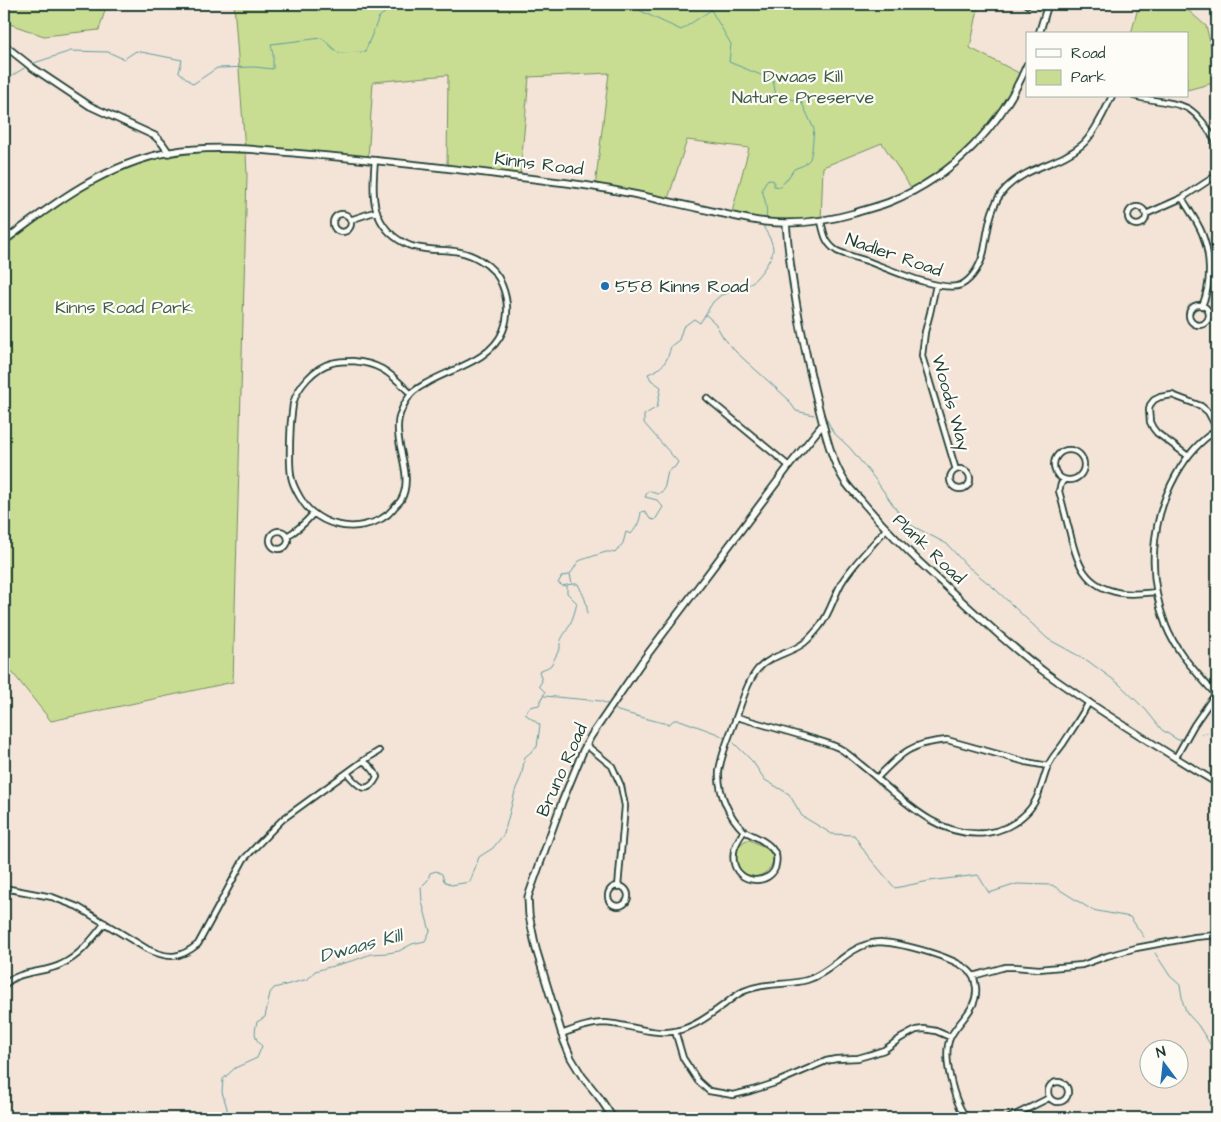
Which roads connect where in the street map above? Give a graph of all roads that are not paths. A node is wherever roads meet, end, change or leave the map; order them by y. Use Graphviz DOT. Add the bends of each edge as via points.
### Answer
graph roads {
  1 [pos="1048,4"];
  2 [pos="1040,32"];
  3 [pos="4,44"];
  4 [pos="1026,67"];
  5 [pos="1111,98"];
  6 [pos="1143,98"];
  7 [pos="1217,143"];
  8 [pos="168,153"];
  9 [pos="374,160"];
  10 [pos="1217,175"];
  11 [pos="1182,198"];
  12 [pos="377,211"];
  13 [pos="1146,214"];
  14 [pos="350,220"];
  15 [pos="821,220"];
  16 [pos="786,223"];
  17 [pos="4,241"];
  18 [pos="936,285"];
  19 [pos="1202,306"];
  20 [pos="411,394"];
  21 [pos="706,398"];
  22 [pos="823,424"];
  23 [pos="1217,430"];
  24 [pos="1188,456"];
  25 [pos="789,466"];
  26 [pos="956,470"];
  27 [pos="1064,480"];
  28 [pos="313,514"];
  29 [pos="886,529"];
  30 [pos="287,536"];
  31 [pos="1156,592"];
  32 [pos="1216,692"];
  33 [pos="1089,702"];
  34 [pos="737,717"];
  35 [pos="586,745"];
  36 [pos="379,751"];
  37 [pos="1176,757"];
  38 [pos="363,761"];
  39 [pos="1048,766"];
  40 [pos="347,774"];
  41 [pos="878,777"];
  42 [pos="1217,783"];
  43 [pos="744,830"];
  44 [pos="618,887"];
  45 [pos="4,888"];
  46 [pos="105,923"];
  47 [pos="1217,935"];
  48 [pos="973,976"];
  49 [pos="4,984"];
  50 [pos="675,1031"];
  51 [pos="562,1034"];
  52 [pos="950,1036"];
  53 [pos="1049,1098"];
  54 [pos="962,1112"];
  55 [pos="613,1118"];
  56 [pos="949,1118"];
  57 [pos="967,1118"];
  58 [pos="1009,1118"];
  1 -- 2 [label="street"];
  3 -- 8 [label="street" via="33,68 90,106 156,136"];
  4 -- 15 [label="street, Kinns Road" via="1017,88 990,128 945,170 893,201"];
  5 -- 18 [label="street, Nadler Road" via="1083,144 1023,174 1006,188 996,202 982,258 973,275 961,285"];
  6 -- 7 [label="street" via="1188,109 1202,121"];
  8 -- 9 [label="street, Kinns Road" via="224,148"];
  8 -- 17 [label="street, Kinns Road" via="112,170 89,182"];
  9 -- 12 [label="street"];
  9 -- 16 [label="street, Kinns Road" via="595,187 765,222"];
  10 -- 11 [label="street"];
  11 -- 13 [label="street"];
  11 -- 19 [label="street" via="1202,233 1207,252 1210,269"];
  12 -- 14 [label="street"];
  12 -- 20 [label="street" via="384,227 404,243 460,252 488,265 506,296 508,316 499,340 490,350 476,360 432,379"];
  13 -- 13 [label="street" via="1136,206 1130,209 1128,217 1133,224 1139,225 1146,220"];
  14 -- 14 [label="street" via="345,231 336,230 333,224 336,216 341,214"];
  15 -- 16 [label="street, Kinns Road"];
  15 -- 18 [label="street, Nadler Road" via="827,242 837,251"];
  16 -- 22 [label="street, Plank Road" via="800,325"];
  18 -- 26 [label="street, Woods Way" via="924,332 922,356"];
  19 -- 19 [label="street" via="1194,306 1190,312 1190,320 1198,325 1209,318 1207,309"];
  20 -- 28 [label="street" via="398,423 406,484 401,500 389,514 360,526 330,523"];
  20 -- 28 [label="street" via="382,369 366,362 330,363 312,374 302,386 294,402 290,426 290,463 292,480"];
  21 -- 25 [label="street"];
  22 -- 25 [label="street, Bruno Road"];
  22 -- 29 [label="street, Plank Road" via="844,480"];
  23 -- 24 [label="street"];
  23 -- 24 [label="street" via="1201,406 1172,396 1154,400 1149,410 1153,428"];
  24 -- 31 [label="street" via="1170,486 1159,516 1155,544"];
  25 -- 35 [label="street, Bruno Road" via="641,664"];
  26 -- 26 [label="street, Woods Way" via="962,469 970,477 968,486 963,489 954,488 950,481 951,473"];
  27 -- 27 [label="street" via="1055,472 1054,461 1061,452 1075,451 1083,460 1084,469 1076,479"];
  27 -- 31 [label="street" via="1060,491 1075,555 1088,578 1120,593"];
  28 -- 30 [label="street"];
  29 -- 33 [label="street, Plank Road" via="1012,647"];
  29 -- 34 [label="street" via="844,579 819,627 802,644 759,668"];
  30 -- 30 [label="street" via="283,531 274,532 270,537 271,543 275,548 284,547 288,542"];
  31 -- 32 [label="street" via="1172,639 1191,666"];
  32 -- 37 [label="street"];
  33 -- 37 [label="street, Plank Road"];
  33 -- 39 [label="street"];
  34 -- 41 [label="street" via="840,748"];
  34 -- 43 [label="street" via="719,773 724,800"];
  35 -- 44 [label="street" via="612,766 621,786 625,806"];
  35 -- 51 [label="street, Bruno Road" via="527,902 540,968"];
  36 -- 38 [label="street"];
  37 -- 42 [label="street, Plank Road"];
  38 -- 40 [label="street"];
  38 -- 40 [label="street" via="374,770 374,783 360,787"];
  39 -- 41 [label="street" via="946,740 910,749 898,756"];
  39 -- 41 [label="street" via="1035,803 1023,817 995,832 978,834 962,833 929,820"];
  40 -- 46 [label="street" via="283,819 244,859 207,929 192,949 172,957 159,955"];
  43 -- 43 [label="street" via="769,845 776,854 776,869 763,879 748,880 735,865 734,851"];
  44 -- 44 [label="street" via="608,893 614,906 623,904 627,897 626,891"];
  45 -- 46 [label="street" via="62,900"];
  46 -- 49 [label="street" via="80,953 69,960 50,969 14,977"];
  47 -- 48 [label="street" via="1136,948 1082,965 1039,969 1005,967"];
  48 -- 50 [label="street" via="960,964 940,956 899,945 866,944 821,974 793,983 744,991 694,1025"];
  48 -- 52 [label="street" via="975,1001"];
  50 -- 51 [label="street" via="660,1032 603,1023"];
  50 -- 52 [label="street" via="683,1058 698,1081 709,1091 733,1095 775,1083 826,1060 858,1058 884,1050 916,1030 924,1028"];
  51 -- 55 [label="street, Bruno Road" via="571,1058"];
  52 -- 54 [label="street" via="948,1070"];
  53 -- 53 [label="street" via="1051,1084 1060,1082 1067,1087 1068,1095 1064,1100 1056,1102"];
  53 -- 58 [label="street"];
  54 -- 56 [label="street"];
  54 -- 57 [label="street"];
}
